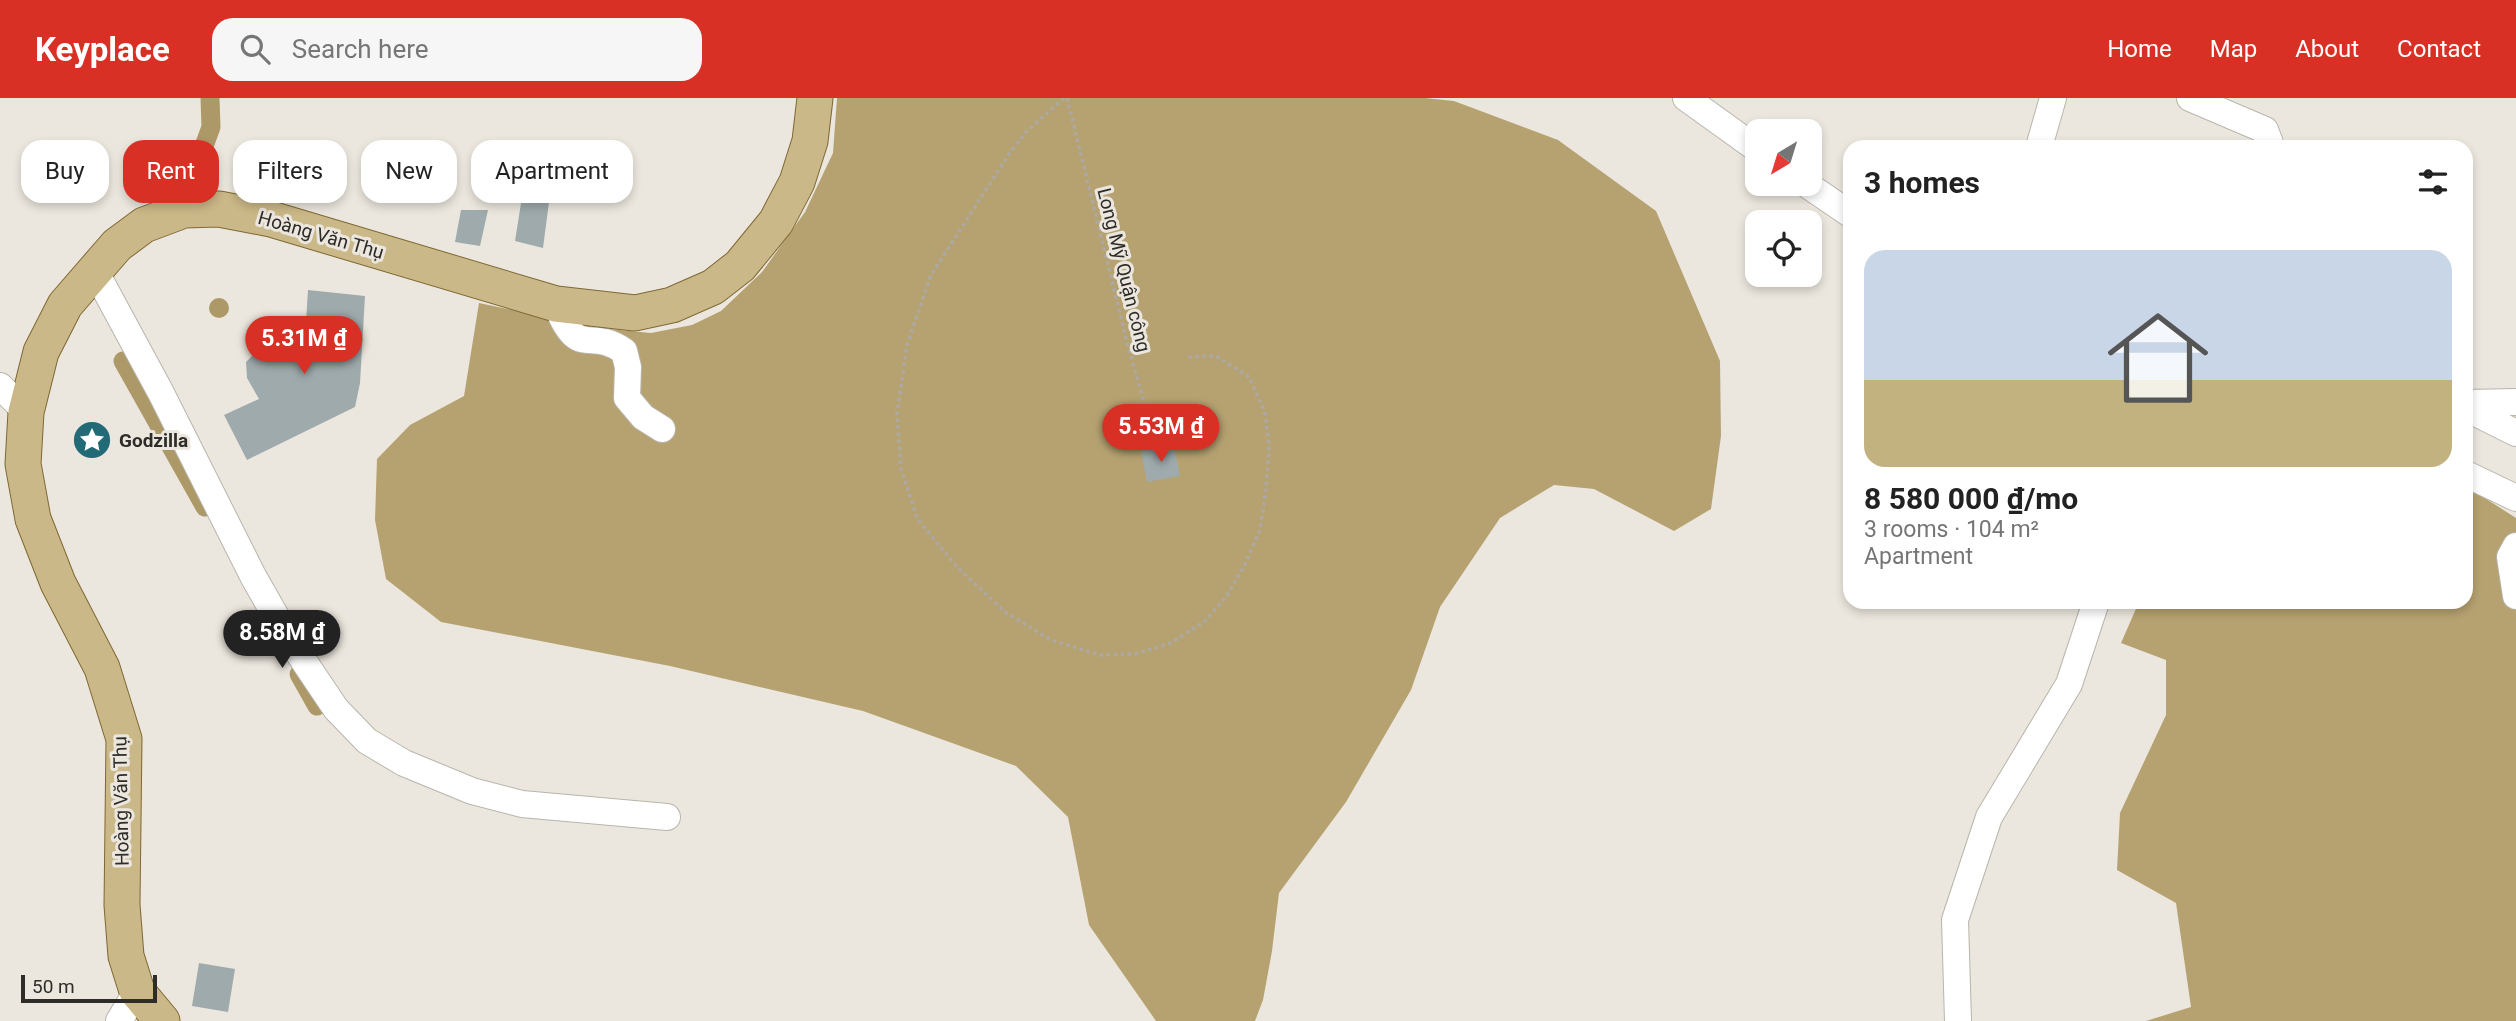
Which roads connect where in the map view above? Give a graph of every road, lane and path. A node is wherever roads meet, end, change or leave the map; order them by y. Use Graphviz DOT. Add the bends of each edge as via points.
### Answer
graph roads {
  1 [pos="815,98"];
  2 [pos="1065,98"];
  3 [pos="1686,98"];
  4 [pos="2053,98"];
  5 [pos="2190,98"];
  6 [pos="1745,140"];
  7 [pos="2041,140"];
  8 [pos="2269,140"];
  9 [pos="1822,195"];
  10 [pos="1843,209"];
  11 [pos="94,269"];
  12 [pos="555,304"];
  13 [pos="1185,357"];
  14 [pos="0,386"];
  15 [pos="2516,402"];
  16 [pos="2473,405"];
  17 [pos="2473,409"];
  18 [pos="26,412"];
  19 [pos="662,429"];
  20 [pos="2516,433"];
  21 [pos="1157,448"];
  22 [pos="2473,477"];
  23 [pos="2516,498"];
  24 [pos="2516,546"];
  25 [pos="2516,596"];
  26 [pos="2094,609"];
  27 [pos="667,817"];
  28 [pos="137,991"];
  29 [pos="119,1021"];
  30 [pos="162,1021"];
  31 [pos="1958,1021"];
  1 -- 12 [label="main road, Hoàng Văn Thụ" via="810,141 792,192 776,222 740,266 713,287 672,305 635,313"];
  2 -- 13 [label="path" via="1027,131 1009,154 931,275 907,345 897,414 901,469 918,520 958,568 1005,612 1051,640 1100,654 1135,654 1171,643 1205,621 1245,564 1260,530 1266,489 1269,448 1265,412 1249,377 1216,356"];
  2 -- 21 [label="path, Long Mỹ Quận công"];
  3 -- 6 [label="street"];
  4 -- 7 [label="street"];
  5 -- 8 [label="street" via="2265,130"];
  9 -- 10 [label="street"];
  11 -- 12 [label="main road, Hoàng Văn Thụ" via="144,225 184,210 219,209 271,219"];
  11 -- 18 [label="main road, Hoàng Văn Thụ" via="65,305 41,352"];
  11 -- 27 [label="street" via="288,636 336,709 367,741 472,791 522,804"];
  12 -- 19 [label="street" via="574,337 612,343 624,351 627,398 643,417"];
  14 -- 18 [label="street"];
  15 -- 16 [label="street"];
  17 -- 20 [label="street"];
  18 -- 28 [label="main road, Hoàng Văn Thụ" via="23,464 33,519 58,583 102,668 124,739 122,905 126,956"];
  22 -- 23 [label="street"];
  24 -- 25 [label="street" via="2510,557"];
  26 -- 31 [label="street" via="2069,684 1989,817 1955,919"];
  28 -- 29 [label="street"];
  28 -- 30 [label="main road, Hoàng Văn Thụ"];
}
